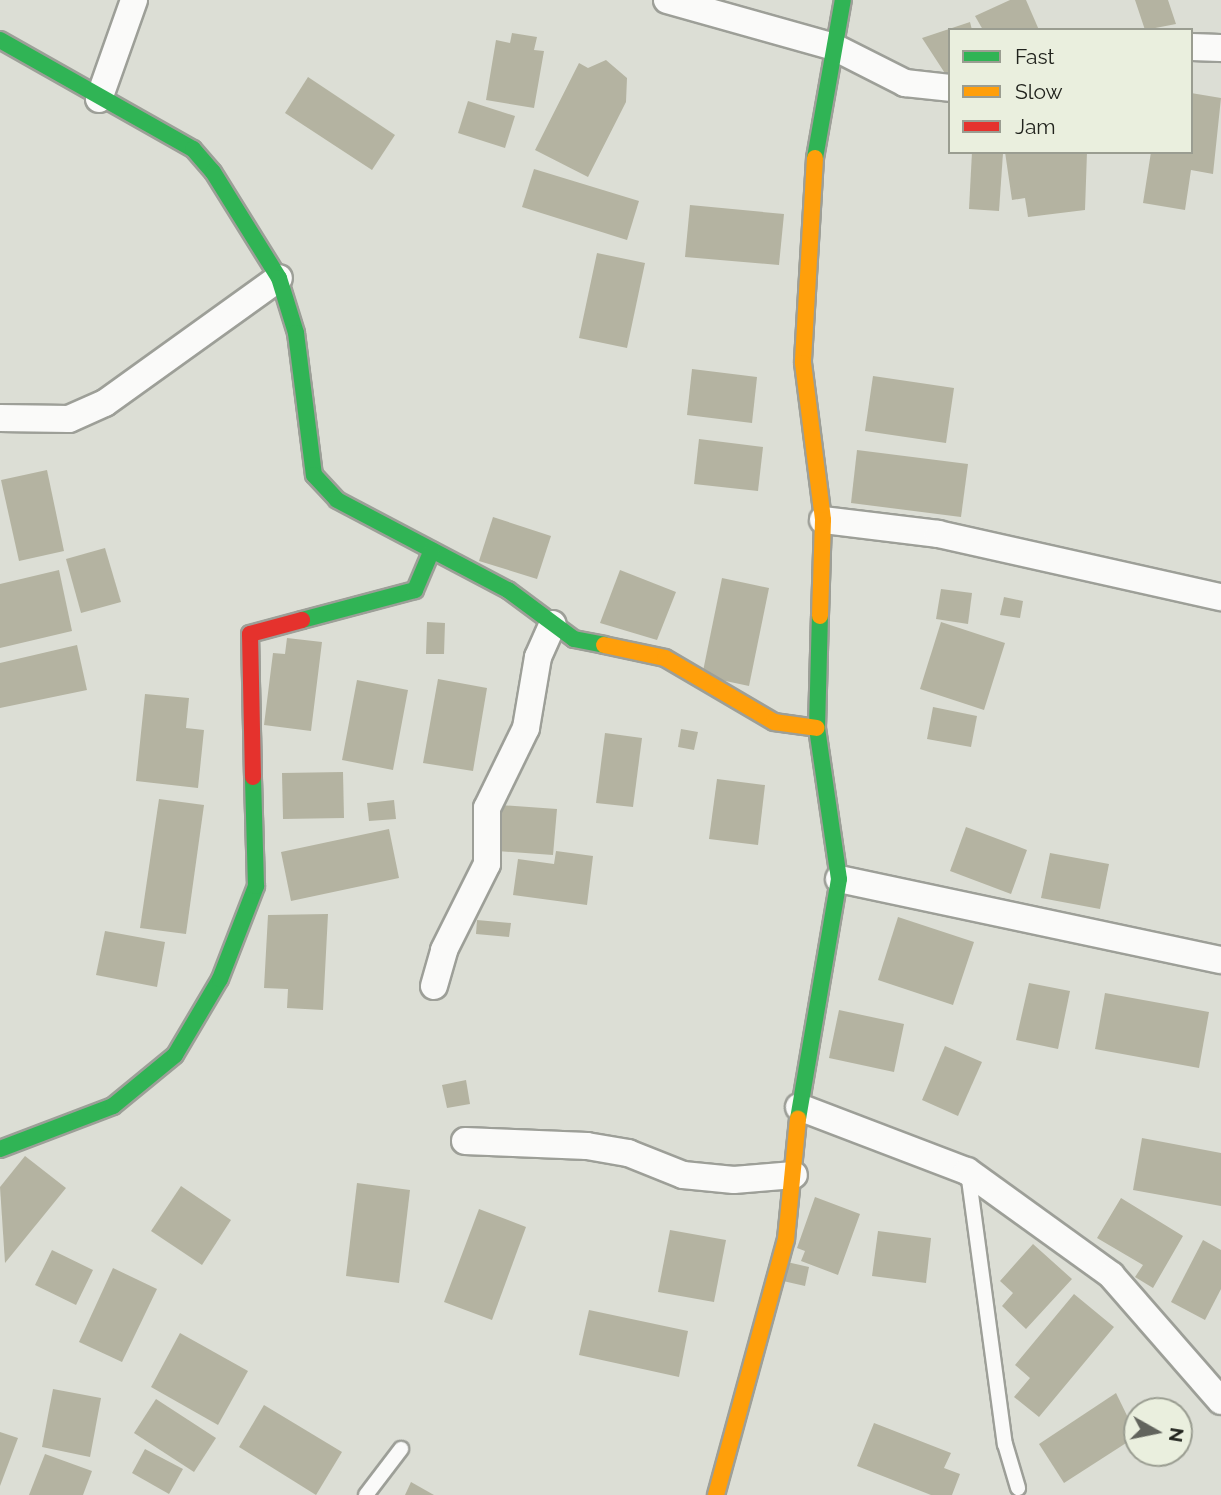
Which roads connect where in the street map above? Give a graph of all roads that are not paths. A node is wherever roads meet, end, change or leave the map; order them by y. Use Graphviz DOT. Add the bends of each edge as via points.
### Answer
graph roads {
  1 [pos="134,0"];
  2 [pos="667,0"];
  3 [pos="843,0"];
  4 [pos="0,40"];
  5 [pos="834,47"];
  6 [pos="1193,47"];
  7 [pos="1221,48"];
  8 [pos="948,88"];
  9 [pos="99,99"];
  10 [pos="279,278"];
  11 [pos="0,418"];
  12 [pos="823,520"];
  13 [pos="432,550"];
  14 [pos="1221,597"];
  15 [pos="553,624"];
  16 [pos="817,728"];
  17 [pos="839,879"];
  18 [pos="1221,960"];
  19 [pos="434,986"];
  20 [pos="799,1107"];
  21 [pos="465,1141"];
  22 [pos="0,1149"];
  23 [pos="968,1171"];
  24 [pos="794,1175"];
  25 [pos="1221,1401"];
  26 [pos="401,1448"];
  27 [pos="1018,1488"];
  28 [pos="366,1495"];
  29 [pos="716,1495"];
  1 -- 9 [label="street"];
  2 -- 5 [label="street"];
  3 -- 5 [label="street"];
  4 -- 9 [label="street"];
  5 -- 8 [label="street" via="905,83"];
  5 -- 12 [label="street" via="816,148 803,362"];
  6 -- 7 [label="street"];
  9 -- 10 [label="street" via="193,149"];
  10 -- 11 [label="street" via="105,402 69,419"];
  10 -- 13 [label="street" via="296,333 314,475 337,500"];
  12 -- 14 [label="street" via="938,534"];
  12 -- 16 [label="street"];
  13 -- 15 [label="street" via="508,590"];
  13 -- 22 [label="street" via="415,590 250,634 256,886 220,979 175,1055 113,1107 52,1124"];
  15 -- 16 [label="street" via="587,644 685,666 774,722"];
  15 -- 19 [label="street" via="538,657 526,728 487,808 487,864 444,950"];
  16 -- 17 [label="street"];
  17 -- 18 [label="street"];
  17 -- 20 [label="street"];
  20 -- 23 [label="street"];
  20 -- 24 [label="street"];
  21 -- 24 [label="street" via="587,1146 628,1153 683,1175 734,1181"];
  23 -- 25 [label="street" via="1111,1275"];
  23 -- 27 [label="lane" via="1004,1444"];
  24 -- 29 [label="street" via="786,1238"];
  26 -- 28 [label="lane"];
}
